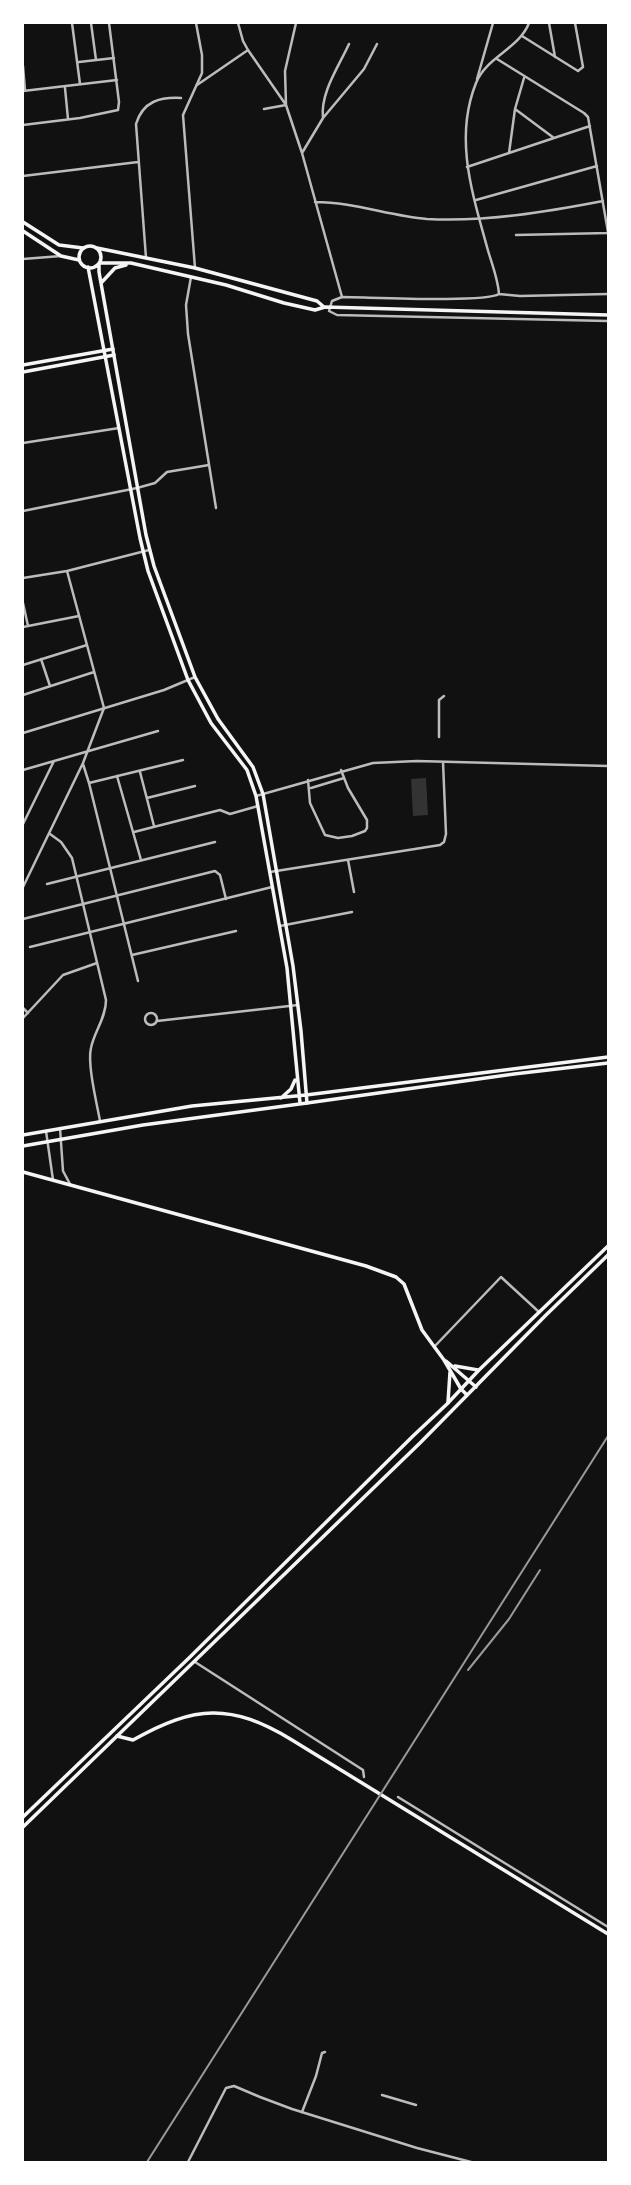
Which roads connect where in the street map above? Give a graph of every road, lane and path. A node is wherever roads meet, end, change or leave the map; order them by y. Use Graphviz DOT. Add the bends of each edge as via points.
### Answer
graph roads {
  1 [pos="72,23"];
  2 [pos="90,23"];
  3 [pos="109,23"];
  4 [pos="196,23"];
  5 [pos="238,23"];
  6 [pos="296,23"];
  7 [pos="493,23"];
  8 [pos="529,23"];
  9 [pos="549,23"];
  10 [pos="575,23"];
  11 [pos="522,36"];
  12 [pos="349,44"];
  13 [pos="377,44"];
  14 [pos="248,50"];
  15 [pos="555,57"];
  16 [pos="114,58"];
  17 [pos="497,59"];
  18 [pos="96,60"];
  19 [pos="77,62"];
  20 [pos="23,66"];
  21 [pos="525,77"];
  22 [pos="477,79"];
  23 [pos="117,80"];
  24 [pos="80,84"];
  25 [pos="197,85"];
  26 [pos="65,86"];
  27 [pos="24,91"];
  28 [pos="181,98"];
  29 [pos="286,105"];
  30 [pos="264,109"];
  31 [pos="514,109"];
  32 [pos="323,118"];
  33 [pos="68,119"];
  34 [pos="23,125"];
  35 [pos="590,126"];
  36 [pos="554,138"];
  37 [pos="302,153"];
  38 [pos="509,153"];
  39 [pos="138,162"];
  40 [pos="597,166"];
  41 [pos="467,167"];
  42 [pos="23,176"];
  43 [pos="475,200"];
  44 [pos="603,201"];
  45 [pos="315,202"];
  46 [pos="480,218"];
  47 [pos="23,222"];
  48 [pos="23,230"];
  49 [pos="608,232"];
  50 [pos="516,235"];
  51 [pos="61,245"];
  52 [pos="83,248"];
  53 [pos="97,248"];
  54 [pos="60,255"];
  55 [pos="146,258"];
  56 [pos="23,259"];
  57 [pos="79,260"];
  58 [pos="99,263"];
  59 [pos="131,263"];
  60 [pos="88,267"];
  61 [pos="195,268"];
  62 [pos="191,277"];
  63 [pos="101,284"];
  64 [pos="499,294"];
  65 [pos="608,294"];
  66 [pos="342,297"];
  67 [pos="327,307"];
  68 [pos="608,315"];
  69 [pos="608,321"];
  70 [pos="113,349"];
  71 [pos="105,350"];
  72 [pos="114,355"];
  73 [pos="106,356"];
  74 [pos="23,365"];
  75 [pos="23,372"];
  76 [pos="119,428"];
  77 [pos="23,443"];
  78 [pos="209,465"];
  79 [pos="137,488"];
  80 [pos="131,489"];
  81 [pos="216,508"];
  82 [pos="23,511"];
  83 [pos="149,550"];
  84 [pos="143,552"];
  85 [pos="67,571"];
  86 [pos="23,578"];
  87 [pos="23,603"];
  88 [pos="79,616"];
  89 [pos="28,626"];
  90 [pos="23,627"];
  91 [pos="87,645"];
  92 [pos="41,659"];
  93 [pos="23,665"];
  94 [pos="94,672"];
  95 [pos="195,677"];
  96 [pos="188,680"];
  97 [pos="50,686"];
  98 [pos="23,695"];
  99 [pos="444,696"];
  100 [pos="104,708"];
  101 [pos="23,727"];
  102 [pos="158,731"];
  103 [pos="24,732"];
  104 [pos="439,737"];
  105 [pos="86,751"];
  106 [pos="183,760"];
  107 [pos="54,761"];
  108 [pos="83,762"];
  109 [pos="443,762"];
  110 [pos="608,766"];
  111 [pos="23,770"];
  112 [pos="341,770"];
  113 [pos="140,771"];
  114 [pos="117,776"];
  115 [pos="344,778"];
  116 [pos="308,780"];
  117 [pos="89,783"];
  118 [pos="195,786"];
  119 [pos="310,789"];
  120 [pos="263,794"];
  121 [pos="256,796"];
  122 [pos="146,799"];
  123 [pos="258,806"];
  124 [pos="23,824"];
  125 [pos="154,826"];
  126 [pos="134,832"];
  127 [pos="50,834"];
  128 [pos="215,842"];
  129 [pos="141,860"];
  130 [pos="348,860"];
  131 [pos="111,867"];
  132 [pos="277,871"];
  133 [pos="270,872"];
  134 [pos="76,876"];
  135 [pos="47,884"];
  136 [pos="23,887"];
  137 [pos="272,887"];
  138 [pos="354,892"];
  139 [pos="118,897"];
  140 [pos="226,899"];
  141 [pos="83,905"];
  142 [pos="352,912"];
  143 [pos="23,919"];
  144 [pos="125,924"];
  145 [pos="286,925"];
  146 [pos="279,926"];
  147 [pos="236,930"];
  148 [pos="90,933"];
  149 [pos="30,947"];
  150 [pos="132,955"];
  151 [pos="97,963"];
  152 [pos="138,981"];
  153 [pos="298,1005"];
  154 [pos="291,1006"];
  155 [pos="23,1008"];
  156 [pos="28,1013"];
  157 [pos="23,1018"];
  158 [pos="157,1020"];
  159 [pos="608,1057"];
  160 [pos="608,1063"];
  161 [pos="297,1074"];
  162 [pos="306,1095"];
  163 [pos="299,1096"];
  164 [pos="279,1099"];
  165 [pos="307,1102"];
  166 [pos="300,1104"];
  167 [pos="100,1122"];
  168 [pos="60,1128"];
  169 [pos="46,1131"];
  170 [pos="23,1135"];
  171 [pos="62,1139"];
  172 [pos="48,1142"];
  173 [pos="23,1146"];
  174 [pos="23,1172"];
  175 [pos="53,1180"];
  176 [pos="70,1184"];
  177 [pos="608,1246"];
  178 [pos="608,1255"];
  179 [pos="539,1312"];
  180 [pos="434,1347"];
  181 [pos="444,1360"];
  182 [pos="453,1366"];
  183 [pos="479,1370"];
  184 [pos="450,1371"];
  185 [pos="469,1381"];
  186 [pos="476,1387"];
  187 [pos="461,1389"];
  188 [pos="467,1395"];
  189 [pos="447,1405"];
  190 [pos="190,1657"];
  191 [pos="195,1662"];
  192 [pos="117,1736"];
  193 [pos="364,1777"];
  194 [pos="398,1797"];
  195 [pos="23,1817"];
  196 [pos="23,1827"];
  197 [pos="608,1927"];
  198 [pos="608,1934"];
  199 [pos="325,2052"];
  200 [pos="382,2095"];
  201 [pos="416,2105"];
  202 [pos="302,2112"];
  203 [pos="188,2162"];
  204 [pos="471,2162"];
  1 -- 19 [label="street"];
  2 -- 18 [label="street"];
  3 -- 16 [label="street"];
  4 -- 25 [label="street" via="202,68"];
  5 -- 14 [label="street"];
  6 -- 29 [label="street" via="285,71"];
  7 -- 22 [label="street"];
  8 -- 11 [label="street"];
  9 -- 15 [label="street"];
  10 -- 15 [label="street" via="583,67 575,70"];
  11 -- 15 [label="street"];
  11 -- 17 [label="street"];
  12 -- 32 [label="street" via="328,89"];
  13 -- 32 [label="street" via="364,69"];
  14 -- 25 [label="street"];
  14 -- 29 [label="street"];
  16 -- 18 [label="street"];
  16 -- 23 [label="street"];
  17 -- 21 [label="street"];
  17 -- 22 [label="street"];
  18 -- 19 [label="street"];
  19 -- 24 [label="street"];
  20 -- 27 [label="street"];
  21 -- 31 [label="street"];
  21 -- 35 [label="street" via="583,113"];
  22 -- 41 [label="street" via="467,120"];
  23 -- 24 [label="street"];
  23 -- 33 [label="street" via="118,110"];
  24 -- 26 [label="street"];
  25 -- 61 [label="street" via="183,115"];
  26 -- 27 [label="street"];
  26 -- 33 [label="street"];
  28 -- 39 [label="street" via="162,97 139,115"];
  29 -- 30 [label="street"];
  29 -- 37 [label="street"];
  31 -- 36 [label="street"];
  31 -- 38 [label="street"];
  32 -- 37 [label="street"];
  33 -- 34 [label="street"];
  35 -- 36 [label="street"];
  35 -- 40 [label="street"];
  36 -- 38 [label="street"];
  37 -- 45 [label="street"];
  38 -- 41 [label="street"];
  39 -- 42 [label="street"];
  39 -- 55 [label="street"];
  40 -- 43 [label="street"];
  40 -- 44 [label="street"];
  41 -- 43 [label="street"];
  43 -- 46 [label="street"];
  44 -- 46 [label="street"];
  44 -- 49 [label="street"];
  45 -- 46 [label="street" via="426,219"];
  45 -- 66 [label="street"];
  46 -- 64 [label="street"];
  47 -- 51 [label="main road"];
  48 -- 54 [label="main road"];
  49 -- 50 [label="street"];
  51 -- 52 [label="main road"];
  51 -- 54 [label="main road"];
  52 -- 53 [label="main road"];
  52 -- 57 [label="main road"];
  53 -- 55 [label="main road"];
  53 -- 58 [label="main road"];
  54 -- 56 [label="street"];
  54 -- 57 [label="main road"];
  55 -- 61 [label="main road"];
  57 -- 60 [label="main road"];
  58 -- 59 [label="main road"];
  58 -- 60 [label="main road"];
  58 -- 63 [label="main road"];
  59 -- 62 [label="main road"];
  59 -- 63 [label="main road" via="115,268"];
  60 -- 71 [label="main road"];
  61 -- 67 [label="main road"];
  62 -- 67 [label="main road" via="315,310"];
  62 -- 78 [label="street" via="186,305 188,334"];
  63 -- 70 [label="main road"];
  64 -- 65 [label="street"];
  64 -- 66 [label="street" via="467,299"];
  66 -- 67 [label="street"];
  67 -- 68 [label="main road"];
  67 -- 69 [label="street" via="337,315"];
  70 -- 71 [label="main road"];
  70 -- 72 [label="main road"];
  71 -- 73 [label="main road"];
  71 -- 74 [label="main road"];
  72 -- 73 [label="main road"];
  72 -- 79 [label="main road"];
  73 -- 75 [label="main road"];
  73 -- 76 [label="main road"];
  76 -- 77 [label="street"];
  76 -- 80 [label="main road"];
  78 -- 79 [label="street" via="167,472 155,483"];
  78 -- 81 [label="street"];
  79 -- 80 [label="street"];
  79 -- 83 [label="main road"];
  80 -- 82 [label="street"];
  80 -- 84 [label="main road"];
  83 -- 84 [label="street"];
  83 -- 95 [label="main road"];
  84 -- 85 [label="street"];
  84 -- 96 [label="main road"];
  85 -- 86 [label="street"];
  85 -- 88 [label="street"];
  87 -- 89 [label="street"];
  88 -- 89 [label="street"];
  88 -- 91 [label="street"];
  89 -- 90 [label="street"];
  91 -- 92 [label="street"];
  91 -- 94 [label="street"];
  92 -- 93 [label="street"];
  92 -- 97 [label="street"];
  94 -- 97 [label="street"];
  94 -- 100 [label="street"];
  95 -- 96 [label="street"];
  95 -- 120 [label="main road" via="253,767"];
  96 -- 100 [label="street"];
  96 -- 121 [label="main road" via="211,723 247,770"];
  97 -- 98 [label="street"];
  99 -- 104 [label="street" via="439,700"];
  100 -- 103 [label="street"];
  100 -- 105 [label="street"];
  101 -- 103 [label="street"];
  102 -- 105 [label="street"];
  105 -- 107 [label="street"];
  105 -- 108 [label="street"];
  106 -- 113 [label="street"];
  107 -- 111 [label="street"];
  107 -- 124 [label="street"];
  108 -- 117 [label="street"];
  108 -- 127 [label="street"];
  109 -- 110 [label="street"];
  109 -- 112 [label="street" via="373,763"];
  109 -- 130 [label="street" via="444,842"];
  112 -- 115 [label="street"];
  112 -- 116 [label="street"];
  113 -- 114 [label="street"];
  113 -- 122 [label="street"];
  114 -- 117 [label="street"];
  114 -- 126 [label="street"];
  115 -- 119 [label="street"];
  115 -- 119 [label="street" via="367,825 365,831 352,836 333,838 323,832 310,803"];
  116 -- 119 [label="street"];
  116 -- 120 [label="street"];
  117 -- 131 [label="street"];
  118 -- 122 [label="street"];
  120 -- 121 [label="street"];
  120 -- 132 [label="main road"];
  121 -- 123 [label="main road"];
  122 -- 125 [label="street"];
  123 -- 125 [label="street"];
  123 -- 133 [label="main road"];
  125 -- 126 [label="street"];
  126 -- 129 [label="street"];
  127 -- 134 [label="street" via="68,851"];
  127 -- 136 [label="street"];
  128 -- 129 [label="street"];
  129 -- 131 [label="street"];
  130 -- 132 [label="street"];
  130 -- 138 [label="street"];
  131 -- 134 [label="street"];
  131 -- 139 [label="street"];
  132 -- 133 [label="street"];
  132 -- 145 [label="main road"];
  133 -- 137 [label="main road"];
  134 -- 135 [label="street"];
  134 -- 141 [label="street"];
  137 -- 140 [label="street"];
  137 -- 146 [label="main road"];
  139 -- 140 [label="street" via="215,871"];
  139 -- 141 [label="street"];
  139 -- 144 [label="street"];
  140 -- 144 [label="street"];
  141 -- 143 [label="street"];
  141 -- 148 [label="street"];
  142 -- 145 [label="street"];
  144 -- 148 [label="street"];
  144 -- 150 [label="street"];
  145 -- 146 [label="street"];
  145 -- 153 [label="main road"];
  146 -- 154 [label="main road"];
  147 -- 150 [label="street"];
  148 -- 149 [label="street"];
  148 -- 151 [label="street"];
  150 -- 152 [label="street"];
  151 -- 156 [label="street" via="63,975"];
  151 -- 167 [label="street" via="106,1006 90,1056"];
  153 -- 154 [label="street"];
  153 -- 162 [label="main road"];
  154 -- 158 [label="street"];
  154 -- 161 [label="main road"];
  155 -- 156 [label="street"];
  156 -- 157 [label="street"];
  159 -- 162 [label="main road"];
  160 -- 165 [label="main road"];
  161 -- 163 [label="main road"];
  161 -- 164 [label="main road" via="291,1089"];
  162 -- 163 [label="main road"];
  162 -- 165 [label="main road"];
  163 -- 164 [label="main road"];
  163 -- 166 [label="main road"];
  164 -- 167 [label="main road" via="192,1106"];
  165 -- 166 [label="main road"];
  166 -- 171 [label="main road"];
  167 -- 168 [label="main road"];
  168 -- 169 [label="main road"];
  168 -- 171 [label="street"];
  169 -- 170 [label="main road"];
  169 -- 172 [label="street"];
  171 -- 172 [label="main road"];
  171 -- 176 [label="street" via="63,1171"];
  172 -- 173 [label="main road"];
  172 -- 175 [label="street"];
  174 -- 175 [label="main road"];
  175 -- 176 [label="main road"];
  176 -- 180 [label="main road" via="396,1277 404,1284 422,1330"];
  177 -- 179 [label="main road"];
  178 -- 186 [label="main road"];
  179 -- 180 [label="street" via="501,1277"];
  179 -- 183 [label="main road"];
  180 -- 181 [label="main road"];
  181 -- 182 [label="main road"];
  181 -- 184 [label="main road"];
  182 -- 183 [label="main road"];
  182 -- 185 [label="main road"];
  183 -- 185 [label="main road"];
  184 -- 187 [label="main road"];
  184 -- 189 [label="main road"];
  185 -- 186 [label="main road"];
  185 -- 187 [label="main road"];
  186 -- 188 [label="main road"];
  187 -- 188 [label="main road"];
  187 -- 189 [label="main road"];
  188 -- 191 [label="main road"];
  189 -- 190 [label="main road"];
  190 -- 191 [label="main road"];
  190 -- 195 [label="main road"];
  191 -- 192 [label="main road"];
  191 -- 193 [label="street" via="363,1770"];
  192 -- 196 [label="main road"];
  192 -- 198 [label="main road" via="133,1741 181,1717 226,1713 260,1723"];
  194 -- 197 [label="street"];
  199 -- 202 [label="street"];
  200 -- 201 [label="street"];
  202 -- 203 [label="street" via="229,2086"];
  202 -- 204 [label="street"];
}
